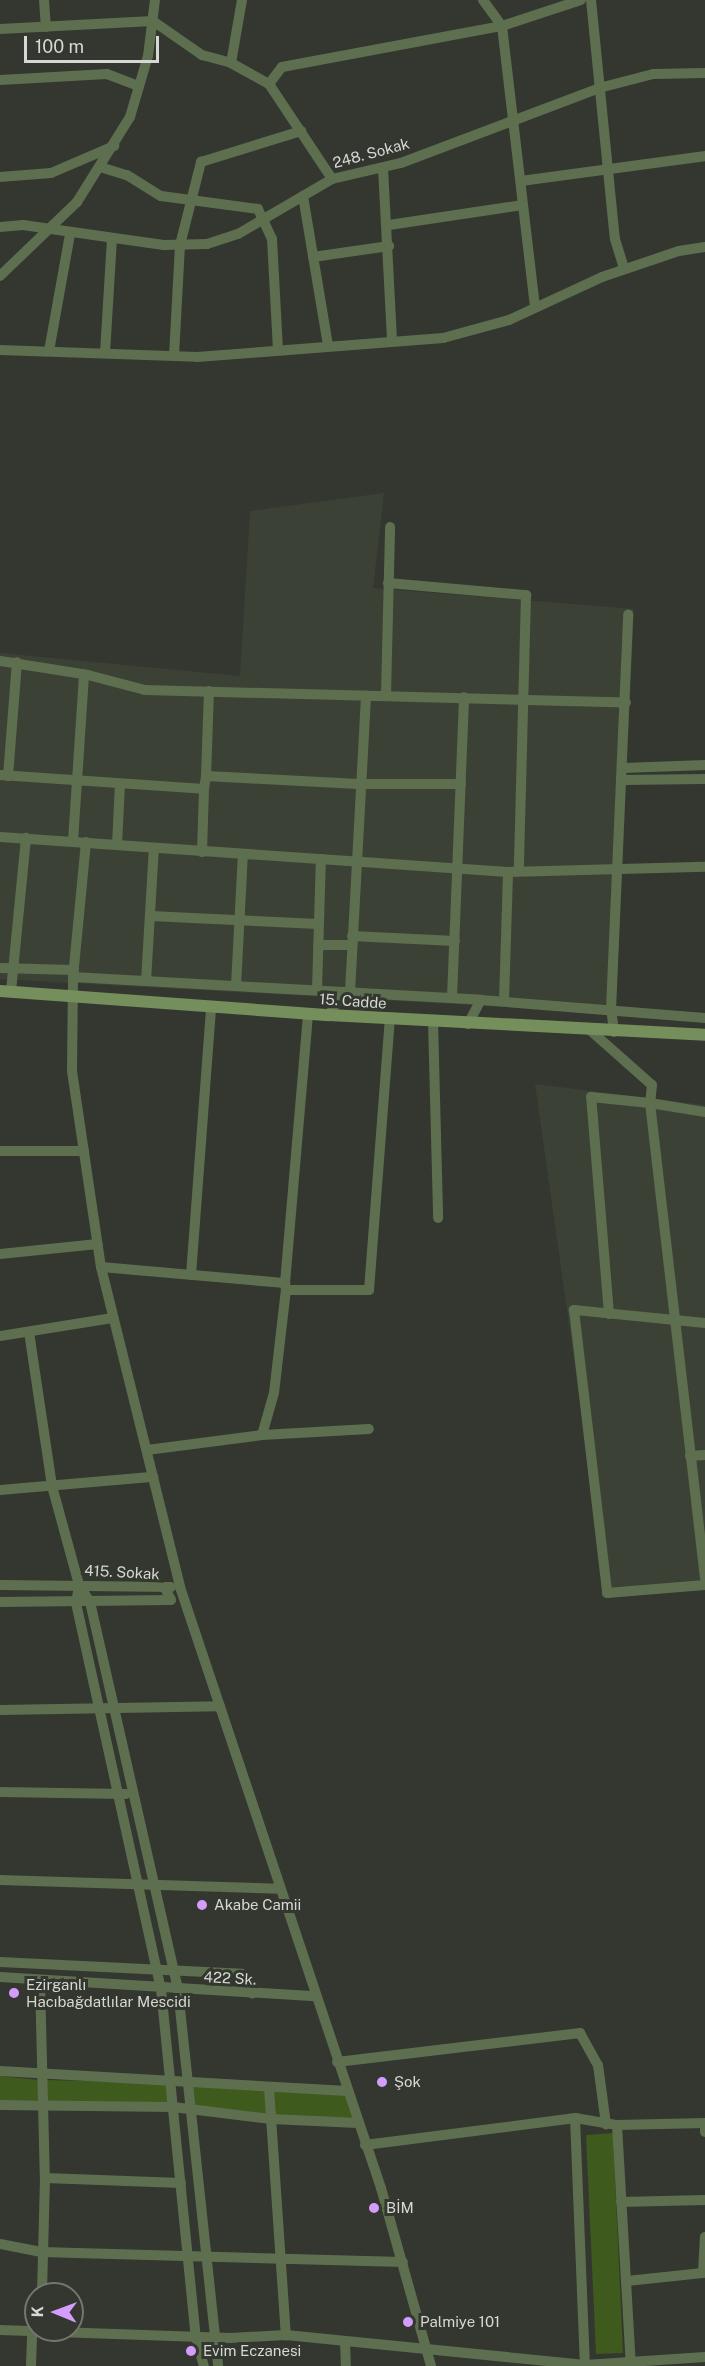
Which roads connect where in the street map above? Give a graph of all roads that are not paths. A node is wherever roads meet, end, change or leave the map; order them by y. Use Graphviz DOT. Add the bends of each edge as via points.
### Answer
graph roads {
  1 [pos="44,0"];
  2 [pos="154,0"];
  3 [pos="242,0"];
  4 [pos="483,0"];
  5 [pos="581,0"];
  6 [pos="591,0"];
  7 [pos="153,21"];
  8 [pos="502,26"];
  9 [pos="46,27"];
  10 [pos="0,29"];
  11 [pos="231,63"];
  12 [pos="705,73"];
  13 [pos="0,80"];
  14 [pos="269,84"];
  15 [pos="139,86"];
  16 [pos="599,88"];
  17 [pos="514,120"];
  18 [pos="301,131"];
  19 [pos="114,146"];
  20 [pos="705,156"];
  21 [pos="100,167"];
  22 [pos="383,168"];
  23 [pos="608,168"];
  24 [pos="0,177"];
  25 [pos="332,179"];
  26 [pos="521,181"];
  27 [pos="303,196"];
  28 [pos="189,201"];
  29 [pos="523,205"];
  30 [pos="264,219"];
  31 [pos="388,225"];
  32 [pos="0,227"];
  33 [pos="48,231"];
  34 [pos="70,234"];
  35 [pos="112,239"];
  36 [pos="180,245"];
  37 [pos="389,246"];
  38 [pos="705,247"];
  39 [pos="313,257"];
  40 [pos="624,269"];
  41 [pos="0,276"];
  42 [pos="535,307"];
  43 [pos="392,341"];
  44 [pos="328,346"];
  45 [pos="278,349"];
  46 [pos="0,350"];
  47 [pos="49,351"];
  48 [pos="105,353"];
  49 [pos="174,356"];
  50 [pos="390,527"];
  51 [pos="388,583"];
  52 [pos="628,614"];
  53 [pos="0,661"];
  54 [pos="17,662"];
  55 [pos="84,674"];
  56 [pos="209,691"];
  57 [pos="366,695"];
  58 [pos="387,695"];
  59 [pos="464,697"];
  60 [pos="521,698"];
  61 [pos="626,703"];
  62 [pos="705,765"];
  63 [pos="623,768"];
  64 [pos="4,776"];
  65 [pos="206,776"];
  66 [pos="705,779"];
  67 [pos="623,780"];
  68 [pos="76,781"];
  69 [pos="120,784"];
  70 [pos="358,784"];
  71 [pos="461,784"];
  72 [pos="204,789"];
  73 [pos="0,837"];
  74 [pos="26,838"];
  75 [pos="73,841"];
  76 [pos="86,842"];
  77 [pos="117,844"];
  78 [pos="154,848"];
  79 [pos="202,852"];
  80 [pos="243,854"];
  81 [pos="321,859"];
  82 [pos="355,861"];
  83 [pos="705,867"];
  84 [pos="456,868"];
  85 [pos="617,869"];
  86 [pos="514,871"];
  87 [pos="150,916"];
  88 [pos="239,921"];
  89 [pos="318,924"];
  90 [pos="352,940"];
  91 [pos="455,941"];
  92 [pos="318,945"];
  93 [pos="0,968"];
  94 [pos="15,969"];
  95 [pos="74,973"];
  96 [pos="146,981"];
  97 [pos="236,986"];
  98 [pos="317,990"];
  99 [pos="6,991"];
  100 [pos="347,992"];
  101 [pos="75,996"];
  102 [pos="452,998"];
  103 [pos="481,1000"];
  104 [pos="504,1001"];
  105 [pos="211,1006"];
  106 [pos="611,1010"];
  107 [pos="308,1014"];
  108 [pos="329,1015"];
  109 [pos="705,1018"];
  110 [pos="390,1019"];
  111 [pos="433,1022"];
  112 [pos="468,1024"];
  113 [pos="591,1030"];
  114 [pos="614,1032"];
  115 [pos="705,1035"];
  116 [pos="650,1103"];
  117 [pos="705,1112"];
  118 [pos="0,1151"];
  119 [pos="84,1151"];
  120 [pos="438,1218"];
  121 [pos="97,1244"];
  122 [pos="0,1254"];
  123 [pos="101,1267"];
  124 [pos="191,1275"];
  125 [pos="285,1286"];
  126 [pos="609,1314"];
  127 [pos="113,1318"];
  128 [pos="674,1319"];
  129 [pos="705,1323"];
  130 [pos="29,1332"];
  131 [pos="0,1336"];
  132 [pos="369,1429"];
  133 [pos="262,1434"];
  134 [pos="147,1450"];
  135 [pos="705,1455"];
  136 [pos="690,1456"];
  137 [pos="153,1477"];
  138 [pos="52,1486"];
  139 [pos="0,1490"];
  140 [pos="705,1578"];
  141 [pos="0,1585"];
  142 [pos="79,1585"];
  143 [pos="705,1585"];
  144 [pos="180,1587"];
  145 [pos="165,1588"];
  146 [pos="0,1602"];
  147 [pos="90,1602"];
  148 [pos="76,1603"];
  149 [pos="220,1706"];
  150 [pos="114,1708"];
  151 [pos="100,1709"];
  152 [pos="0,1710"];
  153 [pos="0,1792"];
  154 [pos="119,1794"];
  155 [pos="133,1795"];
  156 [pos="0,1880"];
  157 [pos="139,1884"];
  158 [pos="154,1885"];
  159 [pos="280,1889"];
  160 [pos="0,1962"];
  161 [pos="157,1971"];
  162 [pos="174,1973"];
  163 [pos="0,1977"];
  164 [pos="40,1980"];
  165 [pos="161,1989"];
  166 [pos="178,1990"];
  167 [pos="252,1994"];
  168 [pos="315,1996"];
  169 [pos="337,2062"];
  170 [pos="0,2071"];
  171 [pos="43,2077"];
  172 [pos="170,2079"];
  173 [pos="187,2081"];
  174 [pos="269,2088"];
  175 [pos="347,2091"];
  176 [pos="0,2105"];
  177 [pos="44,2105"];
  178 [pos="173,2107"];
  179 [pos="189,2109"];
  180 [pos="575,2118"];
  181 [pos="271,2119"];
  182 [pos="358,2123"];
  183 [pos="611,2124"];
  184 [pos="705,2132"];
  185 [pos="365,2145"];
  186 [pos="45,2178"];
  187 [pos="181,2183"];
  188 [pos="705,2200"];
  189 [pos="621,2202"];
  190 [pos="705,2237"];
  191 [pos="0,2244"];
  192 [pos="41,2252"];
  193 [pos="188,2257"];
  194 [pos="204,2257"];
  195 [pos="281,2258"];
  196 [pos="404,2262"];
  197 [pos="627,2281"];
  198 [pos="42,2282"];
  199 [pos="0,2330"];
  200 [pos="24,2331"];
  201 [pos="84,2333"];
  202 [pos="286,2335"];
  203 [pos="196,2337"];
  204 [pos="212,2337"];
  205 [pos="345,2341"];
  206 [pos="36,2342"];
  207 [pos="427,2348"];
  208 [pos="705,2357"];
  209 [pos="528,2364"];
  210 [pos="630,2365"];
  211 [pos="31,2366"];
  212 [pos="204,2366"];
  213 [pos="218,2366"];
  214 [pos="346,2366"];
  215 [pos="431,2366"];
  216 [pos="585,2366"];
  1 -- 9 [label="street"];
  2 -- 7 [label="street"];
  3 -- 11 [label="street"];
  4 -- 8 [label="street"];
  5 -- 8 [label="street"];
  6 -- 16 [label="street"];
  7 -- 9 [label="street"];
  7 -- 11 [label="street" via="202,55"];
  7 -- 15 [label="street"];
  8 -- 14 [label="street" via="282,67"];
  8 -- 17 [label="street"];
  9 -- 10 [label="street"];
  11 -- 14 [label="street"];
  12 -- 16 [label="street, 248. Sokak" via="653,74"];
  13 -- 15 [label="street" via="107,74"];
  14 -- 18 [label="street"];
  15 -- 19 [label="street" via="130,117"];
  16 -- 17 [label="street, 248. Sokak"];
  16 -- 23 [label="street"];
  17 -- 22 [label="street, 248. Sokak"];
  17 -- 26 [label="street"];
  18 -- 25 [label="street"];
  18 -- 28 [label="street" via="201,162"];
  19 -- 21 [label="street"];
  19 -- 24 [label="street" via="51,172"];
  20 -- 23 [label="street"];
  21 -- 28 [label="street" via="128,175 161,196"];
  21 -- 33 [label="street" via="76,202"];
  22 -- 25 [label="street, 248. Sokak"];
  22 -- 31 [label="street"];
  23 -- 26 [label="street"];
  23 -- 40 [label="street" via="615,239"];
  25 -- 27 [label="street, 248. Sokak"];
  26 -- 29 [label="street"];
  27 -- 30 [label="street, 248. Sokak"];
  27 -- 39 [label="street"];
  28 -- 30 [label="street" via="246,205 258,210"];
  28 -- 36 [label="street"];
  29 -- 31 [label="street"];
  29 -- 42 [label="street"];
  30 -- 36 [label="street, 248. Sokak" via="238,234 207,244"];
  30 -- 45 [label="street" via="272,239"];
  31 -- 37 [label="street"];
  32 -- 33 [label="street, 248. Sokak" via="23,225"];
  33 -- 34 [label="street, 248. Sokak"];
  33 -- 41 [label="street"];
  34 -- 35 [label="street, 248. Sokak"];
  34 -- 47 [label="street"];
  35 -- 36 [label="street, 248. Sokak"];
  35 -- 48 [label="street"];
  36 -- 49 [label="street"];
  37 -- 39 [label="street"];
  37 -- 43 [label="street"];
  38 -- 40 [label="street"];
  39 -- 44 [label="street"];
  40 -- 42 [label="street"];
  42 -- 43 [label="street" via="509,320 443,338"];
  43 -- 44 [label="street"];
  44 -- 45 [label="street"];
  45 -- 49 [label="street"];
  46 -- 47 [label="street"];
  47 -- 48 [label="street"];
  48 -- 49 [label="street"];
  50 -- 51 [label="street"];
  51 -- 58 [label="street"];
  51 -- 60 [label="street" via="526,595"];
  52 -- 61 [label="street"];
  53 -- 54 [label="street"];
  54 -- 55 [label="street"];
  54 -- 64 [label="street"];
  55 -- 56 [label="street" via="145,690"];
  55 -- 68 [label="street"];
  56 -- 57 [label="street"];
  56 -- 65 [label="street"];
  57 -- 58 [label="street"];
  57 -- 70 [label="street"];
  58 -- 59 [label="street"];
  59 -- 60 [label="street"];
  59 -- 71 [label="street"];
  60 -- 61 [label="street"];
  60 -- 86 [label="street" via="524,784"];
  61 -- 63 [label="street"];
  62 -- 63 [label="street"];
  63 -- 67 [label="street"];
  64 -- 68 [label="street"];
  65 -- 70 [label="street"];
  65 -- 72 [label="street"];
  66 -- 67 [label="street"];
  67 -- 85 [label="street"];
  68 -- 69 [label="street"];
  68 -- 75 [label="street"];
  69 -- 72 [label="street"];
  69 -- 77 [label="street"];
  70 -- 71 [label="street"];
  70 -- 82 [label="street"];
  71 -- 84 [label="street"];
  72 -- 79 [label="street"];
  73 -- 74 [label="street"];
  74 -- 75 [label="street"];
  74 -- 94 [label="street"];
  75 -- 76 [label="street"];
  76 -- 77 [label="street"];
  76 -- 95 [label="street"];
  77 -- 78 [label="street"];
  78 -- 79 [label="street"];
  78 -- 87 [label="street"];
  79 -- 80 [label="street"];
  80 -- 81 [label="street"];
  80 -- 88 [label="street"];
  81 -- 82 [label="street"];
  81 -- 89 [label="street"];
  82 -- 84 [label="street"];
  82 -- 90 [label="street"];
  83 -- 85 [label="street"];
  84 -- 86 [label="street"];
  84 -- 91 [label="street"];
  85 -- 86 [label="street"];
  85 -- 106 [label="street"];
  86 -- 104 [label="street"];
  87 -- 88 [label="street"];
  87 -- 96 [label="street"];
  88 -- 89 [label="street"];
  88 -- 97 [label="street"];
  89 -- 92 [label="street"];
  90 -- 91 [label="street"];
  90 -- 92 [label="street"];
  90 -- 100 [label="street"];
  91 -- 102 [label="street"];
  92 -- 98 [label="street"];
  93 -- 94 [label="street"];
  94 -- 95 [label="street"];
  94 -- 99 [label="street"];
  95 -- 96 [label="street"];
  95 -- 101 [label="street"];
  96 -- 97 [label="street"];
  97 -- 98 [label="street"];
  98 -- 100 [label="street"];
  99 -- 101 [label="main road, 15. Cadde"];
  100 -- 102 [label="street"];
  100 -- 108 [label="street"];
  101 -- 105 [label="main road, 15. Cadde"];
  101 -- 119 [label="street" via="72,1071"];
  102 -- 103 [label="street"];
  103 -- 104 [label="street"];
  103 -- 112 [label="street"];
  104 -- 106 [label="street"];
  105 -- 107 [label="main road, 15. Cadde"];
  105 -- 124 [label="street"];
  106 -- 109 [label="street"];
  106 -- 114 [label="street"];
  107 -- 108 [label="main road, 15. Cadde"];
  107 -- 125 [label="street"];
  108 -- 110 [label="main road, 15. Cadde"];
  110 -- 111 [label="main road, 15. Cadde"];
  110 -- 125 [label="street" via="369,1290"];
  111 -- 112 [label="main road, 15. Cadde"];
  111 -- 120 [label="street"];
  112 -- 113 [label="main road, 15. Cadde"];
  113 -- 114 [label="main road, 15. Cadde"];
  113 -- 116 [label="street" via="652,1085"];
  114 -- 115 [label="main road, 15. Cadde"];
  116 -- 117 [label="street"];
  116 -- 126 [label="street" via="591,1097"];
  116 -- 128 [label="street"];
  118 -- 119 [label="street"];
  119 -- 121 [label="street"];
  121 -- 122 [label="street"];
  121 -- 123 [label="street"];
  123 -- 124 [label="street"];
  123 -- 127 [label="street"];
  124 -- 125 [label="street"];
  125 -- 133 [label="street" via="274,1393"];
  126 -- 128 [label="street"];
  126 -- 143 [label="street" via="574,1310 608,1593"];
  127 -- 130 [label="street"];
  127 -- 134 [label="street"];
  128 -- 129 [label="street"];
  128 -- 136 [label="street"];
  130 -- 131 [label="street"];
  130 -- 138 [label="street"];
  132 -- 133 [label="street"];
  133 -- 134 [label="street"];
  134 -- 137 [label="street"];
  135 -- 136 [label="street"];
  136 -- 140 [label="street"];
  137 -- 138 [label="street"];
  137 -- 144 [label="street"];
  138 -- 139 [label="street"];
  138 -- 142 [label="street"];
  141 -- 142 [label="street, 415. Sokak"];
  142 -- 145 [label="street, 415. Sokak"];
  142 -- 147 [label="street"];
  142 -- 148 [label="street"];
  144 -- 145 [label="street"];
  144 -- 149 [label="street"];
  145 -- 147 [label="street, 415. Sokak" via="171,1600"];
  146 -- 148 [label="street, 415. Sokak"];
  147 -- 148 [label="street, 415. Sokak"];
  147 -- 150 [label="street"];
  148 -- 151 [label="street"];
  149 -- 150 [label="street"];
  149 -- 159 [label="street"];
  150 -- 151 [label="street"];
  150 -- 155 [label="street"];
  151 -- 152 [label="street"];
  151 -- 154 [label="street"];
  153 -- 154 [label="street"];
  154 -- 155 [label="street"];
  154 -- 157 [label="street"];
  155 -- 158 [label="street"];
  156 -- 157 [label="street"];
  157 -- 158 [label="street"];
  157 -- 161 [label="street"];
  158 -- 159 [label="street"];
  158 -- 162 [label="street"];
  159 -- 168 [label="street"];
  160 -- 161 [label="street"];
  161 -- 162 [label="street"];
  161 -- 165 [label="street"];
  162 -- 166 [label="street"];
  162 -- 167 [label="street" via="242,1974"];
  163 -- 164 [label="street, 422 Sk."];
  164 -- 165 [label="street, 422 Sk."];
  164 -- 171 [label="street"];
  165 -- 166 [label="street, 422 Sk."];
  165 -- 172 [label="street"];
  166 -- 167 [label="street, 422 Sk."];
  166 -- 173 [label="street"];
  167 -- 168 [label="street, 422 Sk."];
  168 -- 169 [label="street"];
  169 -- 175 [label="street"];
  169 -- 183 [label="street" via="580,2033 598,2065"];
  170 -- 171 [label="street"];
  171 -- 172 [label="street"];
  171 -- 177 [label="street"];
  172 -- 173 [label="street"];
  172 -- 178 [label="street"];
  173 -- 174 [label="street"];
  173 -- 179 [label="street"];
  174 -- 175 [label="street"];
  174 -- 181 [label="street"];
  175 -- 182 [label="street"];
  176 -- 177 [label="street"];
  177 -- 178 [label="street"];
  177 -- 186 [label="street"];
  178 -- 179 [label="street"];
  178 -- 187 [label="street"];
  179 -- 181 [label="street"];
  179 -- 194 [label="street"];
  180 -- 183 [label="street"];
  180 -- 185 [label="street"];
  180 -- 216 [label="street"];
  181 -- 182 [label="street"];
  181 -- 195 [label="street"];
  182 -- 185 [label="street"];
  183 -- 184 [label="street" via="705,2123"];
  183 -- 189 [label="street"];
  185 -- 196 [label="street"];
  186 -- 187 [label="street"];
  186 -- 192 [label="street"];
  187 -- 193 [label="street"];
  188 -- 189 [label="street"];
  189 -- 197 [label="street"];
  190 -- 197 [label="street" via="703,2273"];
  191 -- 192 [label="street"];
  192 -- 193 [label="street"];
  192 -- 198 [label="street"];
  193 -- 194 [label="street"];
  193 -- 203 [label="street"];
  194 -- 195 [label="street"];
  194 -- 204 [label="street"];
  195 -- 196 [label="street"];
  195 -- 202 [label="street"];
  196 -- 207 [label="street"];
  197 -- 210 [label="street"];
  199 -- 200 [label="street"];
  201 -- 203 [label="street"];
  202 -- 204 [label="street"];
  202 -- 205 [label="street"];
  203 -- 204 [label="street"];
  203 -- 212 [label="street"];
  204 -- 213 [label="street"];
  205 -- 207 [label="street"];
  205 -- 214 [label="street"];
  206 -- 211 [label="street"];
  207 -- 209 [label="street"];
  207 -- 215 [label="street"];
  208 -- 210 [label="street"];
  209 -- 216 [label="street"];
  210 -- 216 [label="street"];
}
